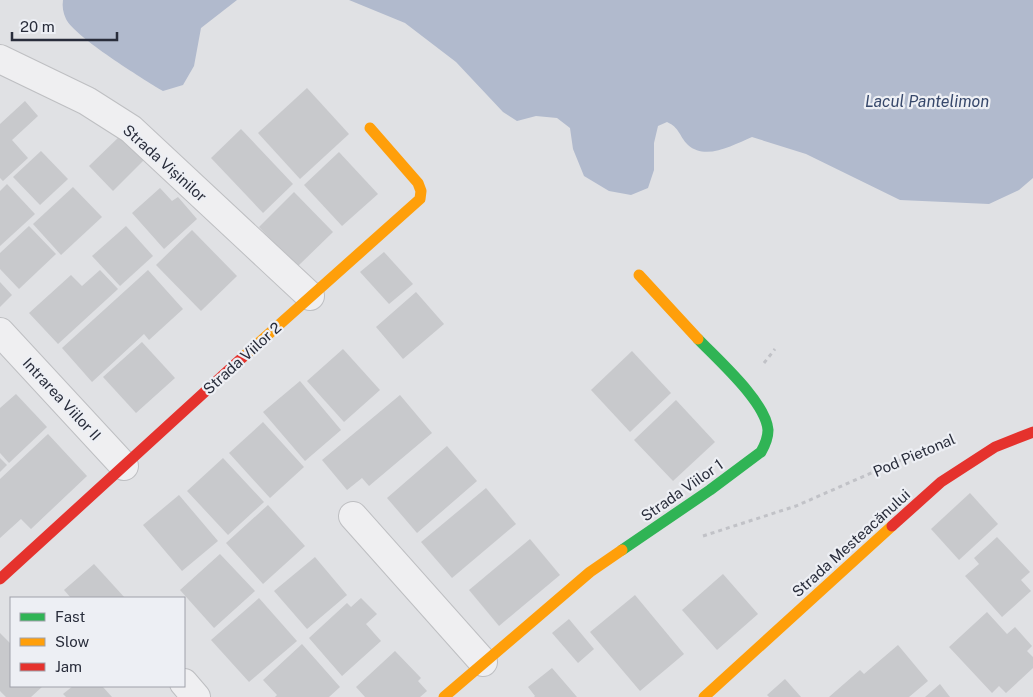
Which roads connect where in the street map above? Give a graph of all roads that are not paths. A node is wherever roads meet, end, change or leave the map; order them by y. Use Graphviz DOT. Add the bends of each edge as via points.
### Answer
graph roads {
  1 [pos="0,59"];
  2 [pos="370,128"];
  3 [pos="639,275"];
  4 [pos="310,296"];
  5 [pos="0,332"];
  6 [pos="1033,432"];
  7 [pos="124,466"];
  8 [pos="353,516"];
  9 [pos="0,579"];
  10 [pos="483,662"];
  11 [pos="185,684"];
  12 [pos="196,697"];
  13 [pos="444,697"];
  14 [pos="704,697"];
  1 -- 4 [label="street, Strada Vișinilor" via="87,101 131,130"];
  2 -- 4 [label="street, Strada Viilor 2" via="418,184 420,199"];
  3 -- 10 [label="street, Strada Viilor 1" via="758,405 769,433 766,446 717,485 590,572"];
  4 -- 7 [label="street, Strada Viilor 2"];
  5 -- 7 [label="street, Intrarea Viilor II"];
  6 -- 14 [label="street, Strada Mesteacănului" via="995,447 941,482"];
  7 -- 9 [label="street, Strada Viilor 2"];
  8 -- 10 [label="street"];
  10 -- 13 [label="street, Strada Viilor 1"];
  11 -- 12 [label="street"];
}
